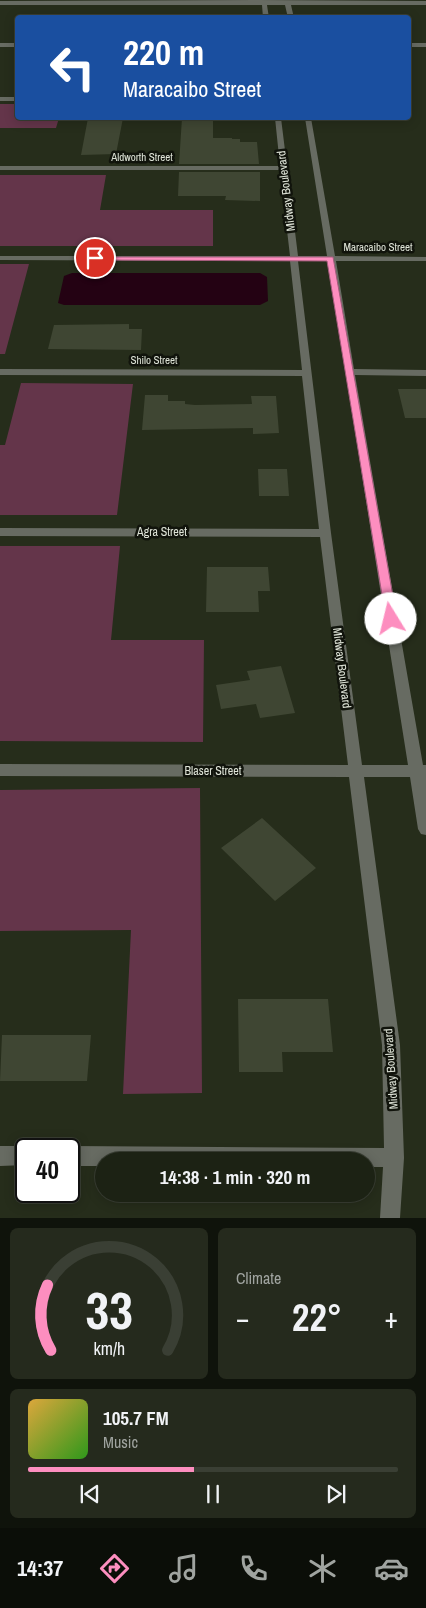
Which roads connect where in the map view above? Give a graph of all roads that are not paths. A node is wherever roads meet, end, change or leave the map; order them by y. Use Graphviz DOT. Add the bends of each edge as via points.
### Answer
graph roads {
  1 [pos="132,1"];
  2 [pos="264,1"];
  3 [pos="288,1"];
  4 [pos="422,2"];
  5 [pos="0,3"];
  6 [pos="266,15"];
  7 [pos="290,15"];
  8 [pos="0,45"];
  9 [pos="15,45"];
  10 [pos="411,45"];
  11 [pos="426,45"];
  12 [pos="0,99"];
  13 [pos="15,99"];
  14 [pos="278,120"];
  15 [pos="308,120"];
  16 [pos="0,168"];
  17 [pos="284,168"];
  18 [pos="0,258"];
  19 [pos="294,258"];
  20 [pos="330,258"];
  21 [pos="426,258"];
  22 [pos="0,372"];
  23 [pos="350,372"];
  24 [pos="308,373"];
  25 [pos="426,373"];
  26 [pos="0,532"];
  27 [pos="325,533"];
  28 [pos="0,770"];
  29 [pos="421,771"];
  30 [pos="356,772"];
  31 [pos="426,829"];
  32 [pos="0,1156"];
  33 [pos="15,1156"];
  34 [pos="80,1156"];
  35 [pos="394,1158"];
  36 [pos="390,1218"];
  1 -- 2 [label="street"];
  1 -- 5 [label="street"];
  2 -- 3 [label="street"];
  2 -- 6 [label="street"];
  3 -- 4 [label="street"];
  3 -- 7 [label="street"];
  8 -- 9 [label="street"];
  10 -- 11 [label="street"];
  12 -- 13 [label="street"];
  14 -- 17 [label="street, Midway Boulevard"];
  15 -- 20 [label="street"];
  16 -- 17 [label="street, Aldworth Street"];
  17 -- 19 [label="street, Midway Boulevard"];
  18 -- 19 [label="street, Maracaibo Street"];
  19 -- 20 [label="street, Maracaibo Street"];
  19 -- 24 [label="street, Midway Boulevard"];
  20 -- 21 [label="street, Maracaibo Street"];
  20 -- 23 [label="street"];
  22 -- 24 [label="street, Shilo Street"];
  23 -- 25 [label="street"];
  23 -- 29 [label="street"];
  24 -- 27 [label="street, Midway Boulevard"];
  26 -- 27 [label="street, Agra Street"];
  27 -- 30 [label="street, Midway Boulevard"];
  28 -- 30 [label="street, Blaser Street"];
  29 -- 30 [label="street, Blaser Street"];
  29 -- 31 [label="street"];
  30 -- 35 [label="street, Midway Boulevard" via="391,1045"];
  32 -- 33 [label="street"];
  34 -- 35 [label="street"];
  35 -- 36 [label="street, Midway Boulevard"];
}
